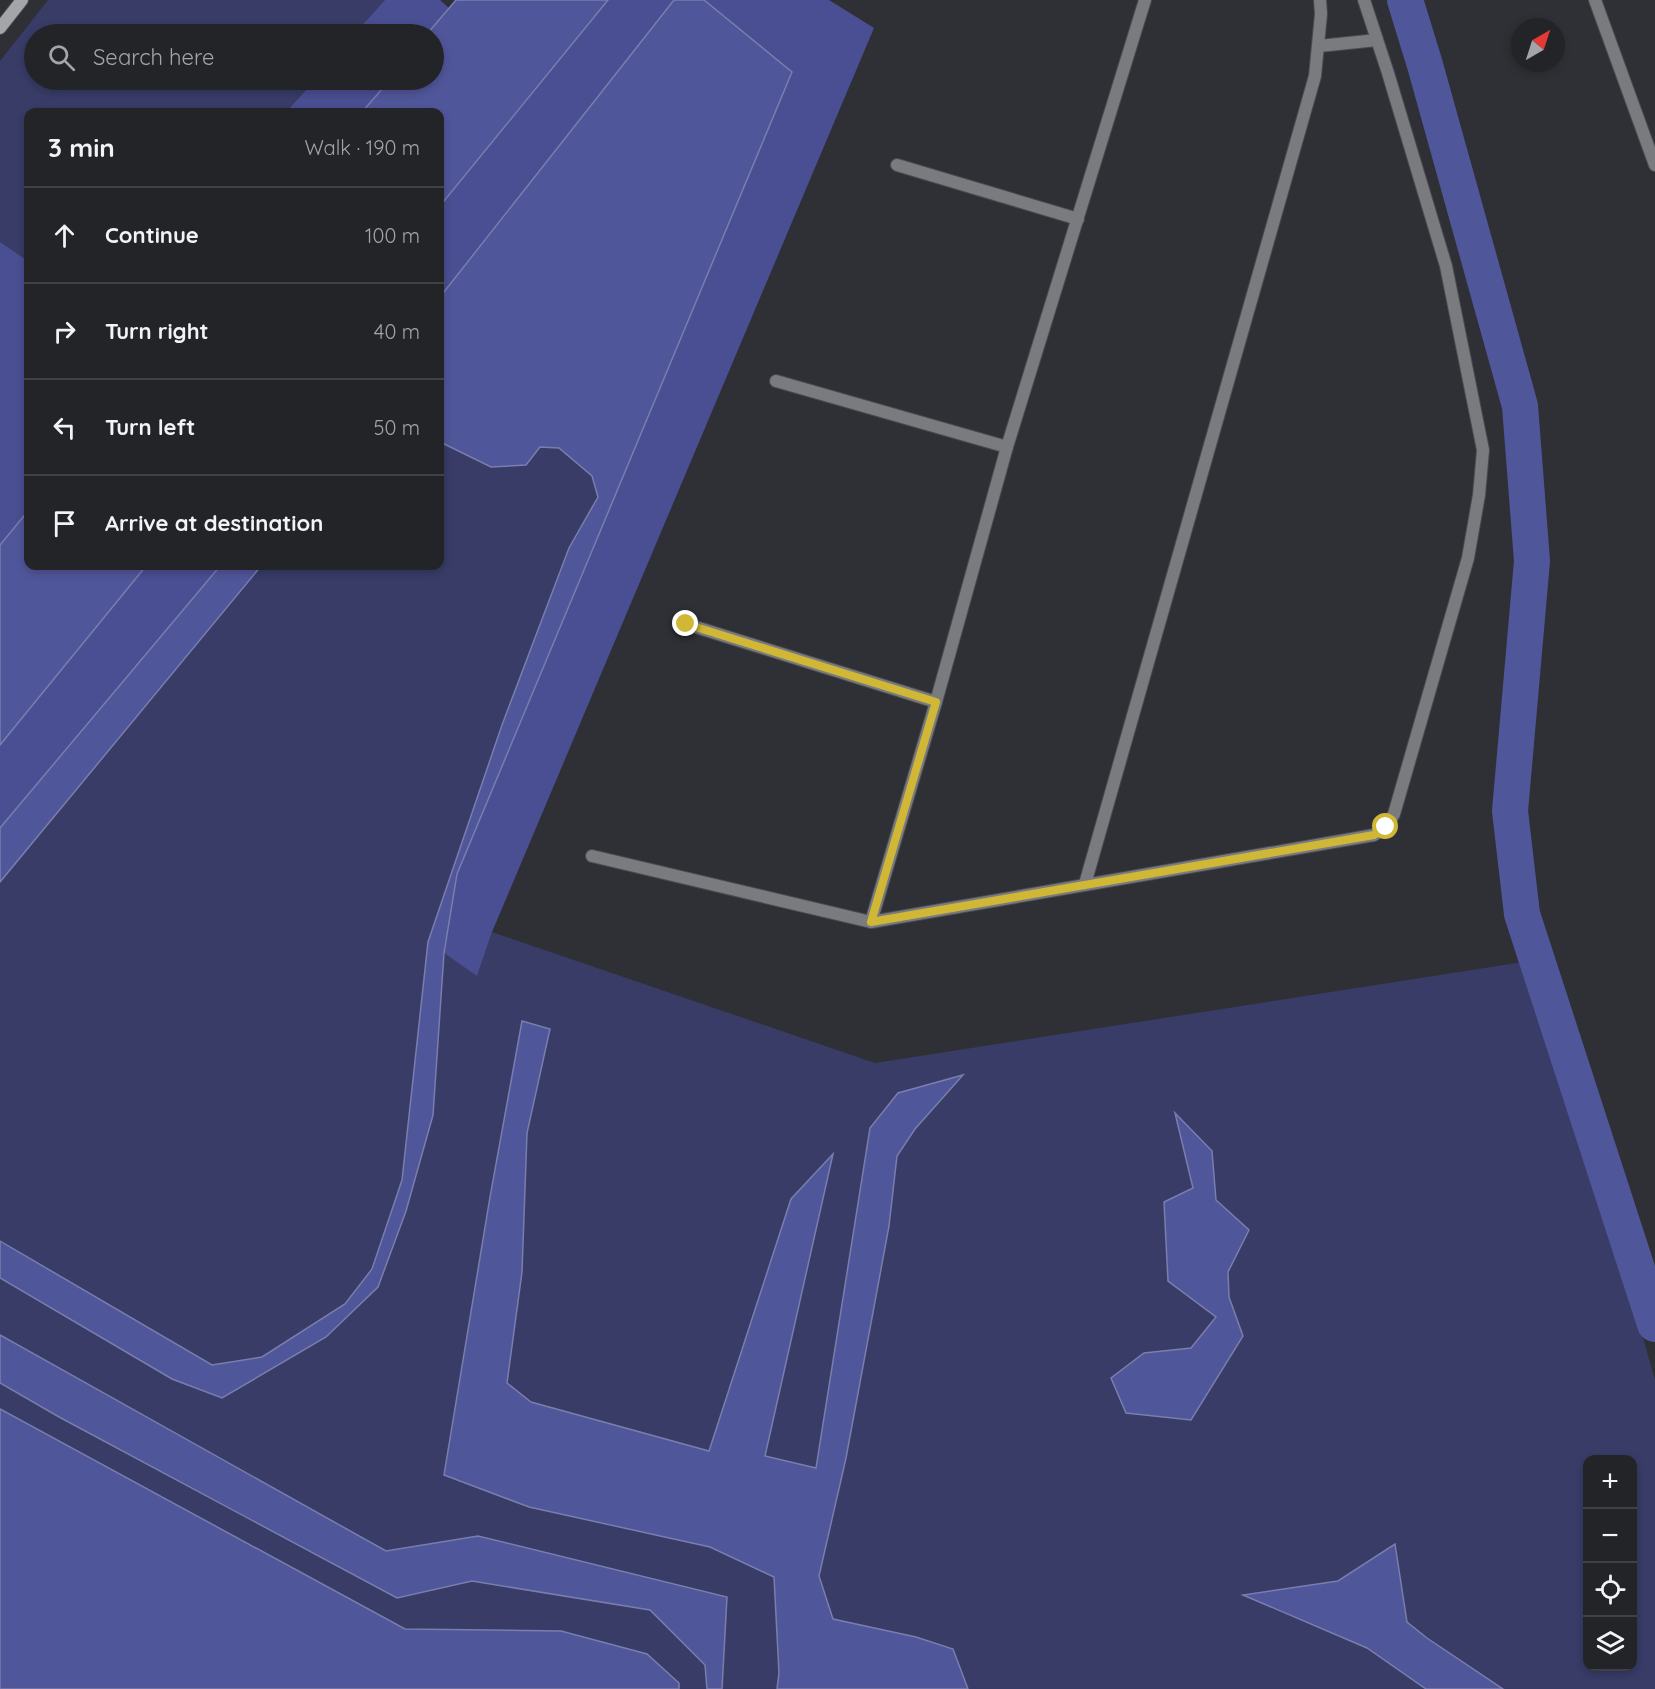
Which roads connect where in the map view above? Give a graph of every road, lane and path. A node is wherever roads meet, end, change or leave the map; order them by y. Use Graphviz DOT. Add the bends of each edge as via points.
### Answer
graph roads {
  1 [pos="22,0"];
  2 [pos="1145,0"];
  3 [pos="1320,0"];
  4 [pos="1364,0"];
  5 [pos="1595,0"];
  6 [pos="0,28"];
  7 [pos="1377,40"];
  8 [pos="1319,46"];
  9 [pos="897,165"];
  10 [pos="1655,165"];
  11 [pos="1078,219"];
  12 [pos="776,381"];
  13 [pos="1007,447"];
  14 [pos="686,624"];
  15 [pos="936,702"];
  16 [pos="592,856"];
  17 [pos="1085,884"];
  18 [pos="871,922"];
  1 -- 6 [label="street"];
  2 -- 11 [label="street"];
  3 -- 8 [label="street"];
  4 -- 7 [label="street"];
  5 -- 10 [label="street"];
  7 -- 8 [label="street"];
  7 -- 17 [label="street" via="1446,266 1483,450 1467,558 1394,814 1386,827 1374,835"];
  8 -- 17 [label="street" via="1315,76"];
  9 -- 11 [label="street"];
  11 -- 13 [label="street"];
  12 -- 13 [label="street"];
  13 -- 15 [label="street"];
  14 -- 15 [label="street"];
  15 -- 18 [label="street"];
  16 -- 18 [label="street"];
  17 -- 18 [label="street"];
}
